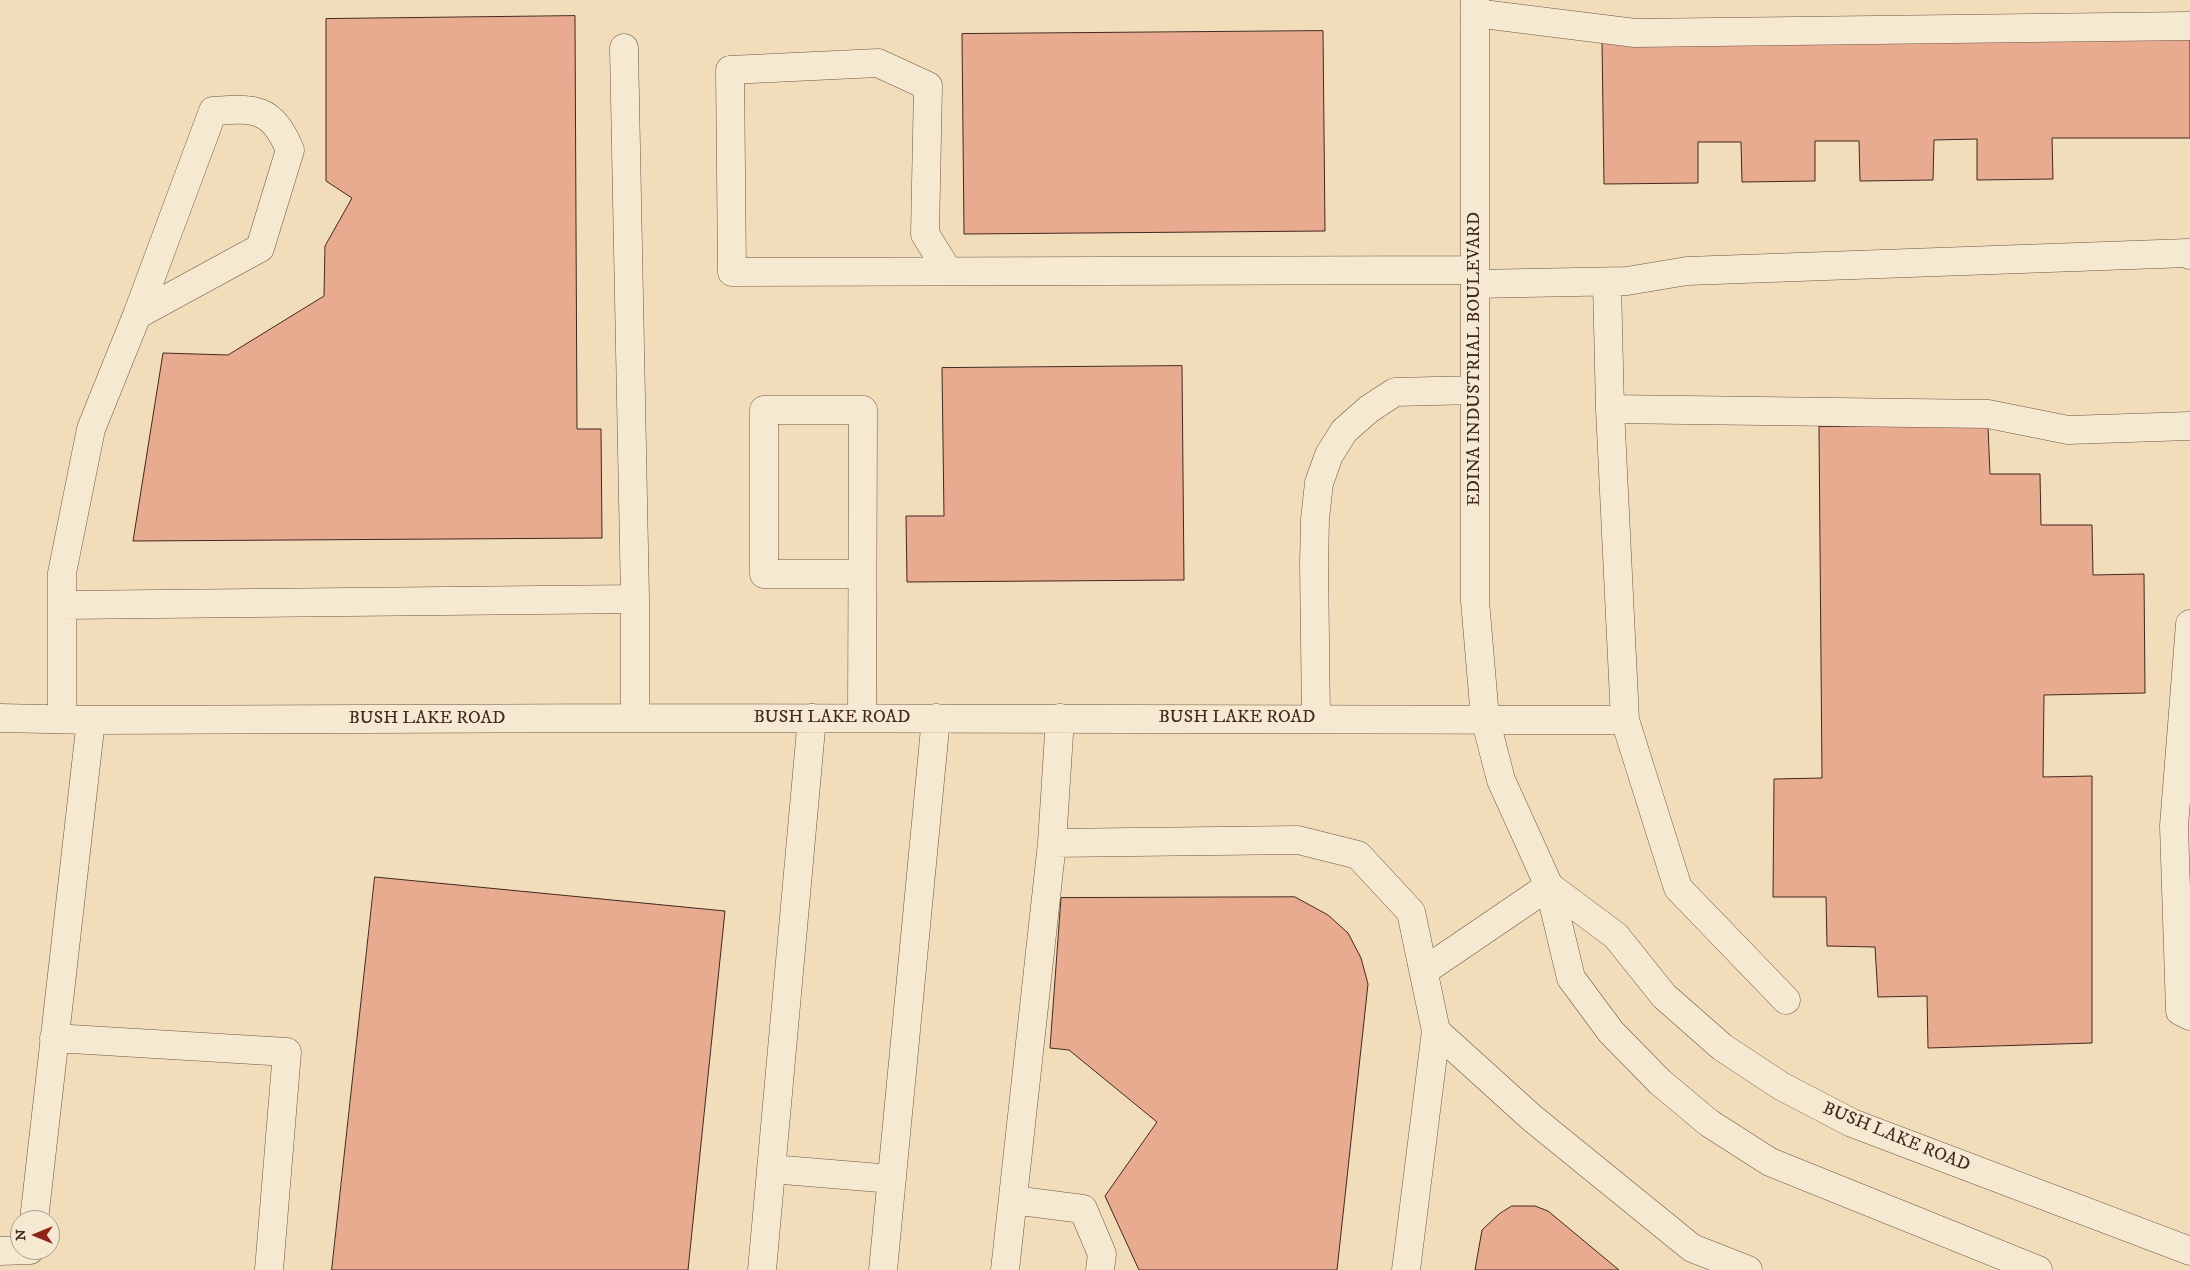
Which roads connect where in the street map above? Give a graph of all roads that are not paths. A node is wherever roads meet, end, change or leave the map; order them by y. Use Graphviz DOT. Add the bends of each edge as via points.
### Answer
graph roads {
  1 [pos="1476,6"];
  2 [pos="2190,26"];
  3 [pos="624,48"];
  4 [pos="2189,251"];
  5 [pos="948,271"];
  6 [pos="1476,277"];
  7 [pos="1607,282"];
  8 [pos="138,315"];
  9 [pos="1476,390"];
  10 [pos="1610,409"];
  11 [pos="2190,426"];
  12 [pos="862,574"];
  13 [pos="635,599"];
  14 [pos="62,605"];
  15 [pos="2190,624"];
  16 [pos="0,718"];
  17 [pos="62,718"];
  18 [pos="635,718"];
  19 [pos="812,718"];
  20 [pos="862,718"];
  21 [pos="936,718"];
  22 [pos="1060,718"];
  23 [pos="1316,718"];
  24 [pos="1485,718"];
  25 [pos="91,720"];
  26 [pos="1625,720"];
  27 [pos="1052,843"];
  28 [pos="1549,886"];
  29 [pos="1424,971"];
  30 [pos="1786,1000"];
  31 [pos="2190,1016"];
  32 [pos="1436,1031"];
  33 [pos="54,1038"];
  34 [pos="771,1170"];
  35 [pos="892,1180"];
  36 [pos="1013,1200"];
  37 [pos="35,1210"];
  38 [pos="2190,1251"];
  39 [pos="2027,1267"];
  40 [pos="269,1270"];
  41 [pos="762,1270"];
  42 [pos="883,1270"];
  43 [pos="1005,1270"];
  44 [pos="1100,1270"];
  45 [pos="1406,1270"];
  46 [pos="1748,1270"];
  1 -- 2 [label="street" via="1636,33"];
  1 -- 6 [label="street, EDINA INDUSTRIAL BOULEVARD"];
  3 -- 13 [label="street"];
  4 -- 7 [label="street" via="1687,271"];
  5 -- 5 [label="street" via="925,234 928,86 878,63 730,70 732,272"];
  5 -- 6 [label="street"];
  6 -- 7 [label="street"];
  6 -- 9 [label="street, EDINA INDUSTRIAL BOULEVARD"];
  7 -- 10 [label="street"];
  8 -- 8 [label="street" via="213,111 239,109 264,113 284,135 290,150 260,248"];
  8 -- 14 [label="street" via="91,428 62,573"];
  9 -- 23 [label="street" via="1396,392 1369,408 1344,431 1329,456 1319,483 1316,519"];
  9 -- 24 [label="street, EDINA INDUSTRIAL BOULEVARD" via="1476,601"];
  10 -- 11 [label="street" via="1988,414 2068,430"];
  10 -- 26 [label="street"];
  12 -- 12 [label="street" via="863,410 764,410 764,574"];
  12 -- 20 [label="street"];
  13 -- 14 [label="street"];
  13 -- 18 [label="street"];
  14 -- 17 [label="street"];
  15 -- 31 [label="street" via="2174,826 2180,1011"];
  16 -- 17 [label="street, BUSH LAKE ROAD"];
  17 -- 25 [label="street, BUSH LAKE ROAD"];
  18 -- 19 [label="street, BUSH LAKE ROAD"];
  18 -- 25 [label="street, BUSH LAKE ROAD"];
  19 -- 20 [label="street, BUSH LAKE ROAD"];
  19 -- 34 [label="street"];
  20 -- 21 [label="street, BUSH LAKE ROAD"];
  21 -- 22 [label="street, BUSH LAKE ROAD"];
  21 -- 35 [label="street"];
  22 -- 23 [label="street, BUSH LAKE ROAD"];
  22 -- 27 [label="street"];
  23 -- 24 [label="street, BUSH LAKE ROAD"];
  24 -- 26 [label="street"];
  24 -- 28 [label="street, BUSH LAKE ROAD" via="1501,780"];
  25 -- 33 [label="street"];
  26 -- 30 [label="street" via="1678,888"];
  27 -- 29 [label="street" via="1298,840 1358,856 1411,912"];
  27 -- 36 [label="street"];
  28 -- 29 [label="street"];
  28 -- 38 [label="street, BUSH LAKE ROAD" via="1616,936 1664,996 1722,1047 1781,1086 1852,1123"];
  28 -- 39 [label="street, BUSH LAKE ROAD" via="1571,978 1611,1032 1660,1082 1709,1123 1770,1162"];
  29 -- 32 [label="street"];
  32 -- 45 [label="street"];
  32 -- 46 [label="street" via="1532,1118 1692,1248"];
  33 -- 37 [label="street"];
  33 -- 40 [label="street" via="287,1052"];
  34 -- 35 [label="street"];
  34 -- 41 [label="street"];
  35 -- 42 [label="street"];
  36 -- 43 [label="street"];
  36 -- 44 [label="street" via="1083,1209 1102,1254"];
}
